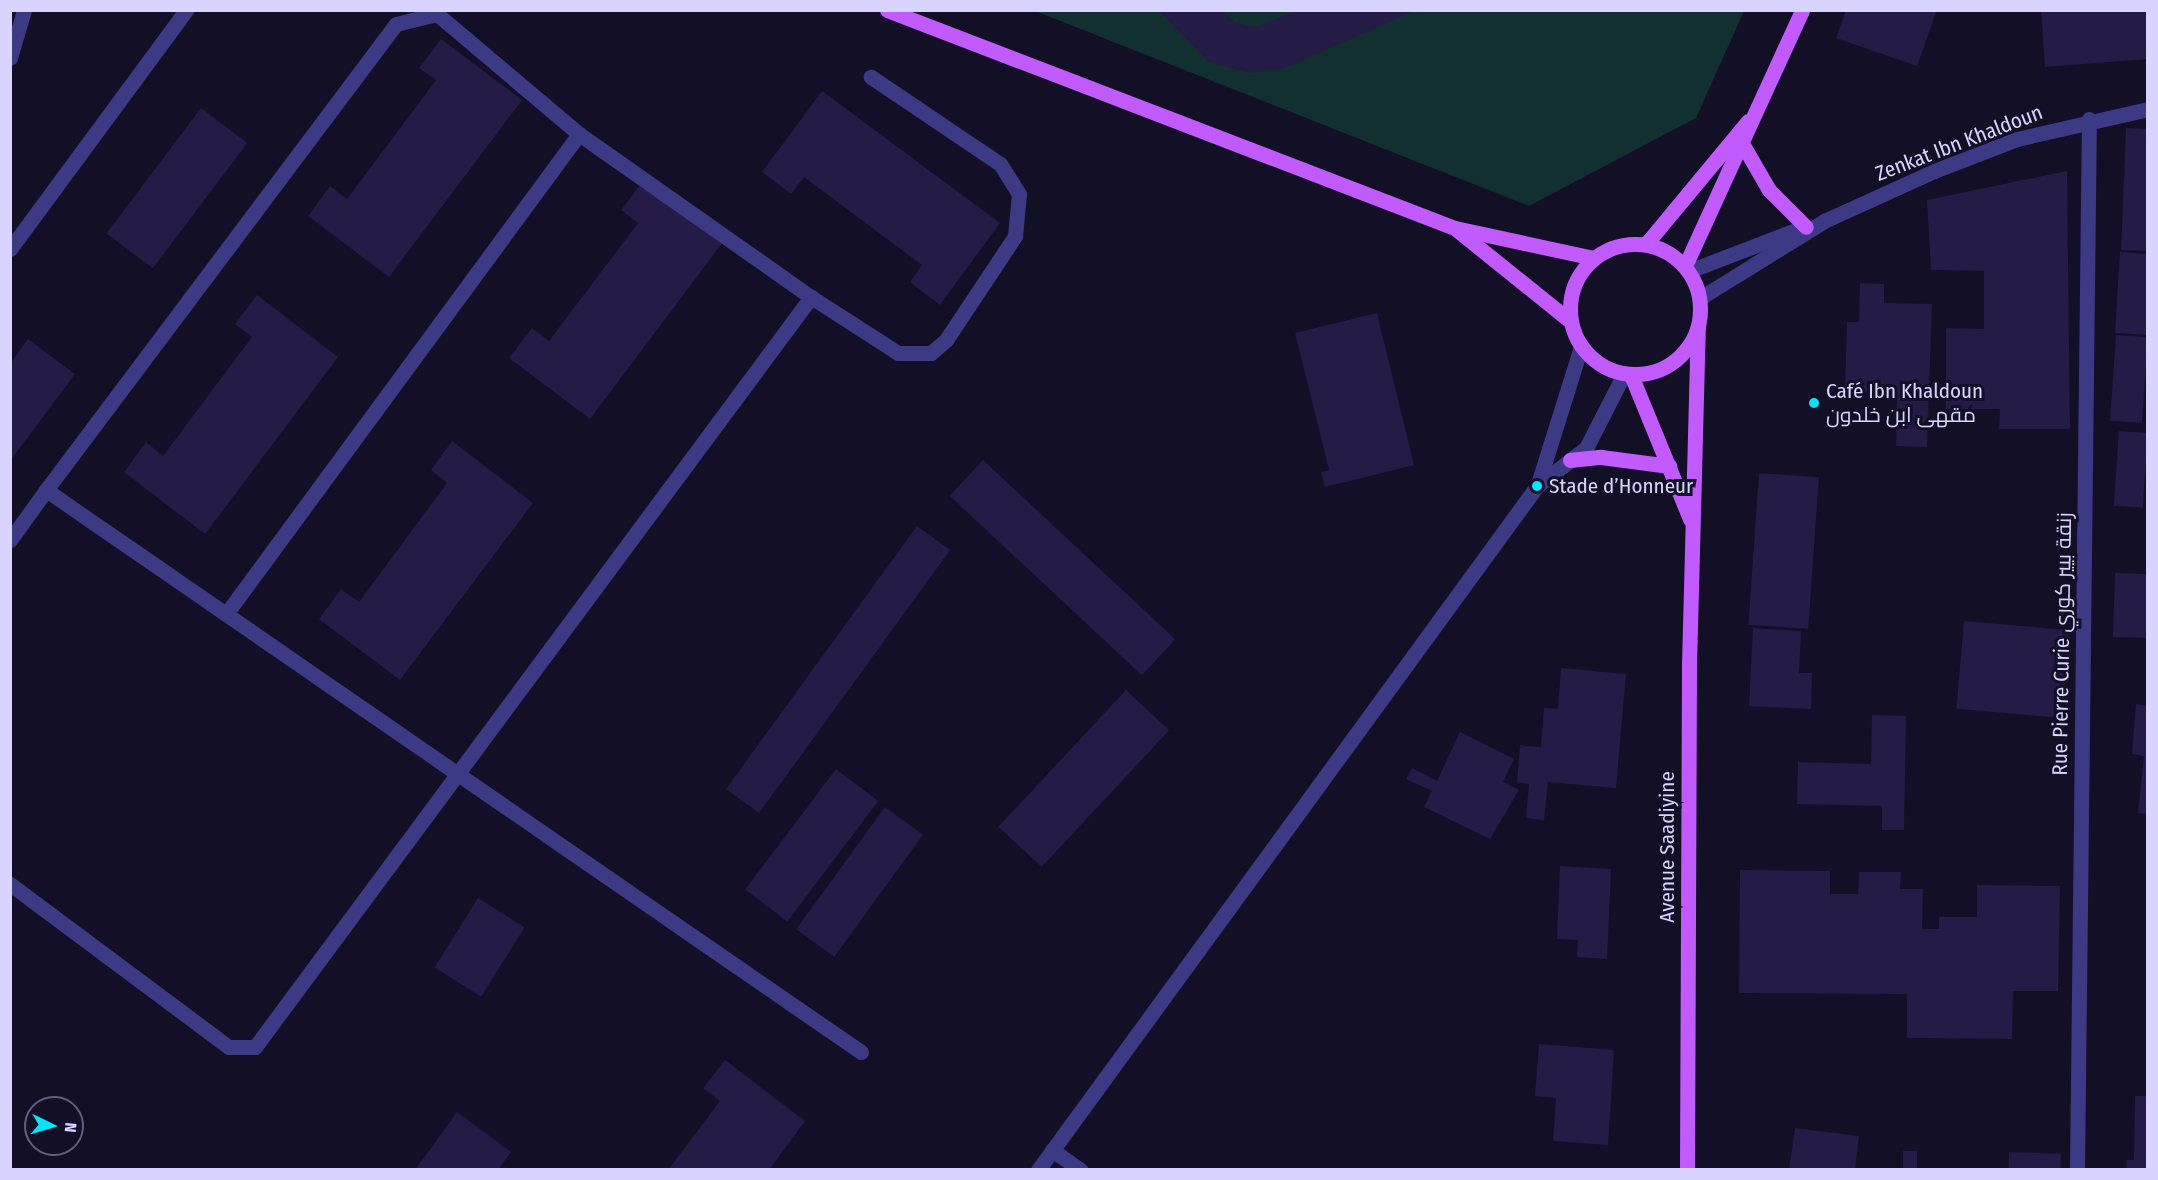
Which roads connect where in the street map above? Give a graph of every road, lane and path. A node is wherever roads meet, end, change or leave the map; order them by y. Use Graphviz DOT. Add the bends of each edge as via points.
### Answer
graph roads {
  1 [pos="24,10"];
  2 [pos="186,10"];
  3 [pos="887,10"];
  4 [pos="1802,10"];
  5 [pos="10,58"];
  6 [pos="871,77"];
  7 [pos="1763,102"];
  8 [pos="2148,109"];
  9 [pos="2089,119"];
  10 [pos="579,134"];
  11 [pos="1743,145"];
  12 [pos="1824,221"];
  13 [pos="1806,227"];
  14 [pos="1455,228"];
  15 [pos="1646,244"];
  16 [pos="10,249"];
  17 [pos="1594,258"];
  18 [pos="1687,268"];
  19 [pos="811,297"];
  20 [pos="1700,298"];
  21 [pos="1570,321"];
  22 [pos="1698,327"];
  23 [pos="1581,347"];
  24 [pos="1628,375"];
  25 [pos="1570,460"];
  26 [pos="1669,466"];
  27 [pos="1537,486"];
  28 [pos="46,490"];
  29 [pos="1692,524"];
  30 [pos="10,540"];
  31 [pos="226,614"];
  32 [pos="460,776"];
  33 [pos="10,884"];
  34 [pos="861,1052"];
  35 [pos="1052,1150"];
  36 [pos="1038,1170"];
  37 [pos="1082,1170"];
  38 [pos="1687,1170"];
  39 [pos="2077,1170"];
  1 -- 5 [label="street"];
  2 -- 16 [label="street"];
  3 -- 14 [label="main road"];
  4 -- 7 [label="main road"];
  6 -- 19 [label="street" via="1000,164 1016,183 1019,221 990,274 931,354 898,352"];
  7 -- 11 [label="main road"];
  7 -- 15 [label="main road"];
  8 -- 9 [label="street, Zenkat Ibn Khaldoun"];
  9 -- 12 [label="street, Zenkat Ibn Khaldoun" via="1955,163"];
  9 -- 39 [label="street, Rue Pierre Curie زنقة بيير كوري"];
  10 -- 19 [label="street"];
  10 -- 28 [label="street" via="436,14 396,24"];
  10 -- 31 [label="street"];
  11 -- 13 [label="main road" via="1770,190"];
  11 -- 18 [label="main road"];
  12 -- 13 [label="street, Zenkat Ibn Khaldoun"];
  12 -- 20 [label="street, Zenkat Ibn Khaldoun"];
  13 -- 18 [label="street, Zenkat Ibn Khaldoun"];
  14 -- 17 [label="main road"];
  14 -- 21 [label="main road"];
  15 -- 17 [label="main road" via="1619,246"];
  15 -- 18 [label="main road"];
  17 -- 21 [label="main road" via="1573,286"];
  18 -- 20 [label="main road"];
  19 -- 32 [label="street"];
  20 -- 22 [label="main road"];
  21 -- 23 [label="main road"];
  22 -- 24 [label="main road" via="1673,363"];
  22 -- 29 [label="main road, Avenue Saadiyine"];
  23 -- 24 [label="main road" via="1608,369"];
  23 -- 27 [label="street"];
  24 -- 25 [label="street" via="1600,426"];
  24 -- 26 [label="main road, Avenue Saadiyine"];
  25 -- 26 [label="main road" via="1610,458"];
  25 -- 27 [label="street"];
  26 -- 29 [label="main road, Avenue Saadiyine"];
  27 -- 35 [label="street"];
  28 -- 30 [label="street"];
  28 -- 31 [label="street"];
  29 -- 38 [label="main road, Avenue Saadiyine"];
  31 -- 32 [label="street"];
  32 -- 33 [label="street" via="264,1041 246,1050 229,1047"];
  32 -- 34 [label="street"];
  35 -- 36 [label="street"];
  35 -- 37 [label="street"];
}
